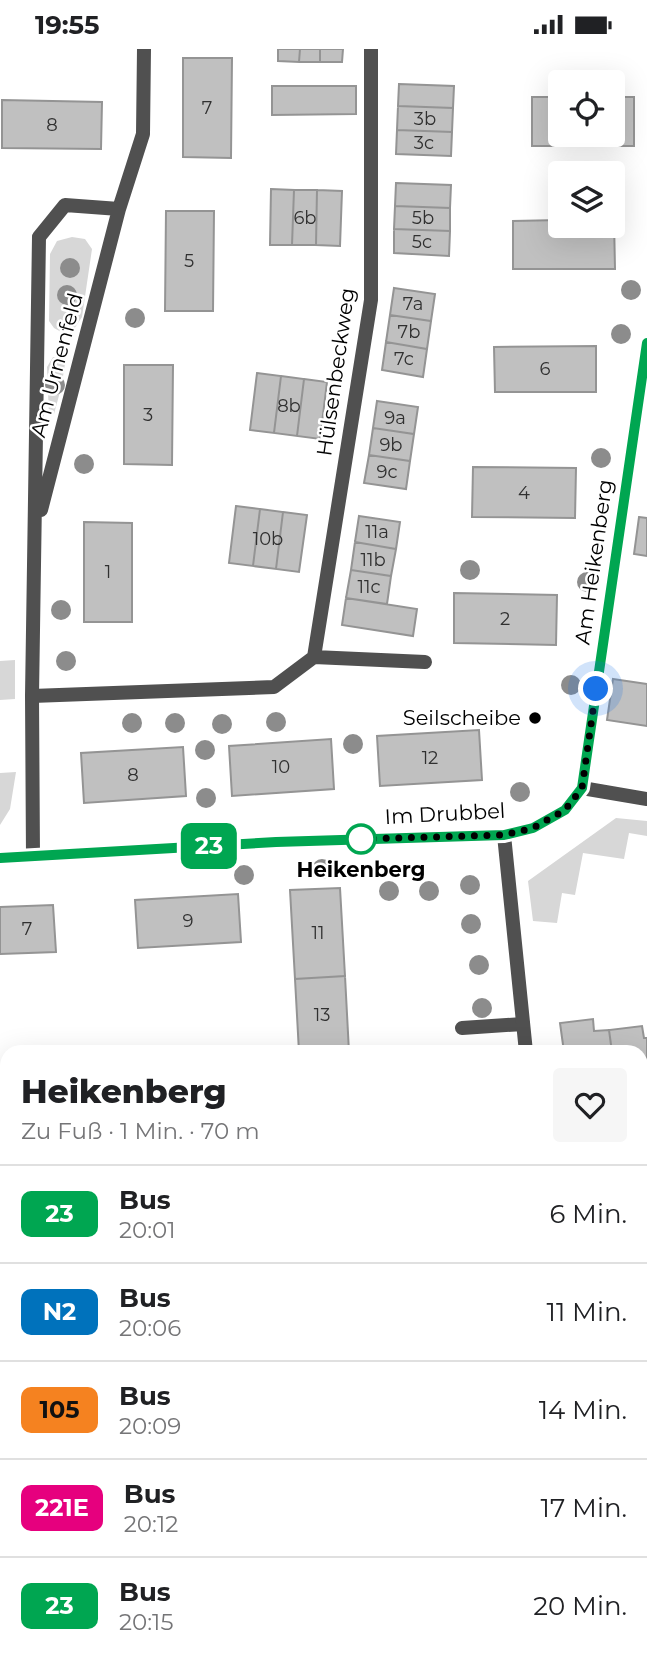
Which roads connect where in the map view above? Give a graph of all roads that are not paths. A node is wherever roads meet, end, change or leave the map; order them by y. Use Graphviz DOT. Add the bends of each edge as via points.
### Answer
graph roads {
  1 [pos="144,49"];
  2 [pos="371,49"];
  3 [pos="119,209"];
  4 [pos="647,343"];
  5 [pos="36,531"];
  6 [pos="314,657"];
  7 [pos="425,662"];
  8 [pos="32,696"];
  9 [pos="582,788"];
  10 [pos="647,799"];
  11 [pos="504,835"];
  12 [pos="33,856"];
  13 [pos="0,858"];
  14 [pos="523,1024"];
  15 [pos="462,1028"];
  16 [pos="525,1045"];
  1 -- 3 [label="street, Am Urnenfeld" via="143,134"];
  2 -- 6 [label="street, Hülsenbeckweg" via="371,300"];
  3 -- 5 [label="street, Am Urnenfeld"];
  3 -- 5 [label="street, Am Urnenfeld" via="65,205 40,237"];
  4 -- 9 [label="street, Am Heikenberg"];
  5 -- 8 [label="street, Am Urnenfeld"];
  6 -- 7 [label="street"];
  6 -- 8 [label="street" via="274,687"];
  8 -- 12 [label="street, Am Urnenfeld"];
  9 -- 10 [label="street"];
  9 -- 11 [label="street, Im Drubbel" via="565,810 533,828"];
  11 -- 12 [label="street, Im Drubbel"];
  11 -- 14 [label="street"];
  12 -- 13 [label="street, Im Drubbel"];
  14 -- 15 [label="street"];
  14 -- 16 [label="street"];
}
